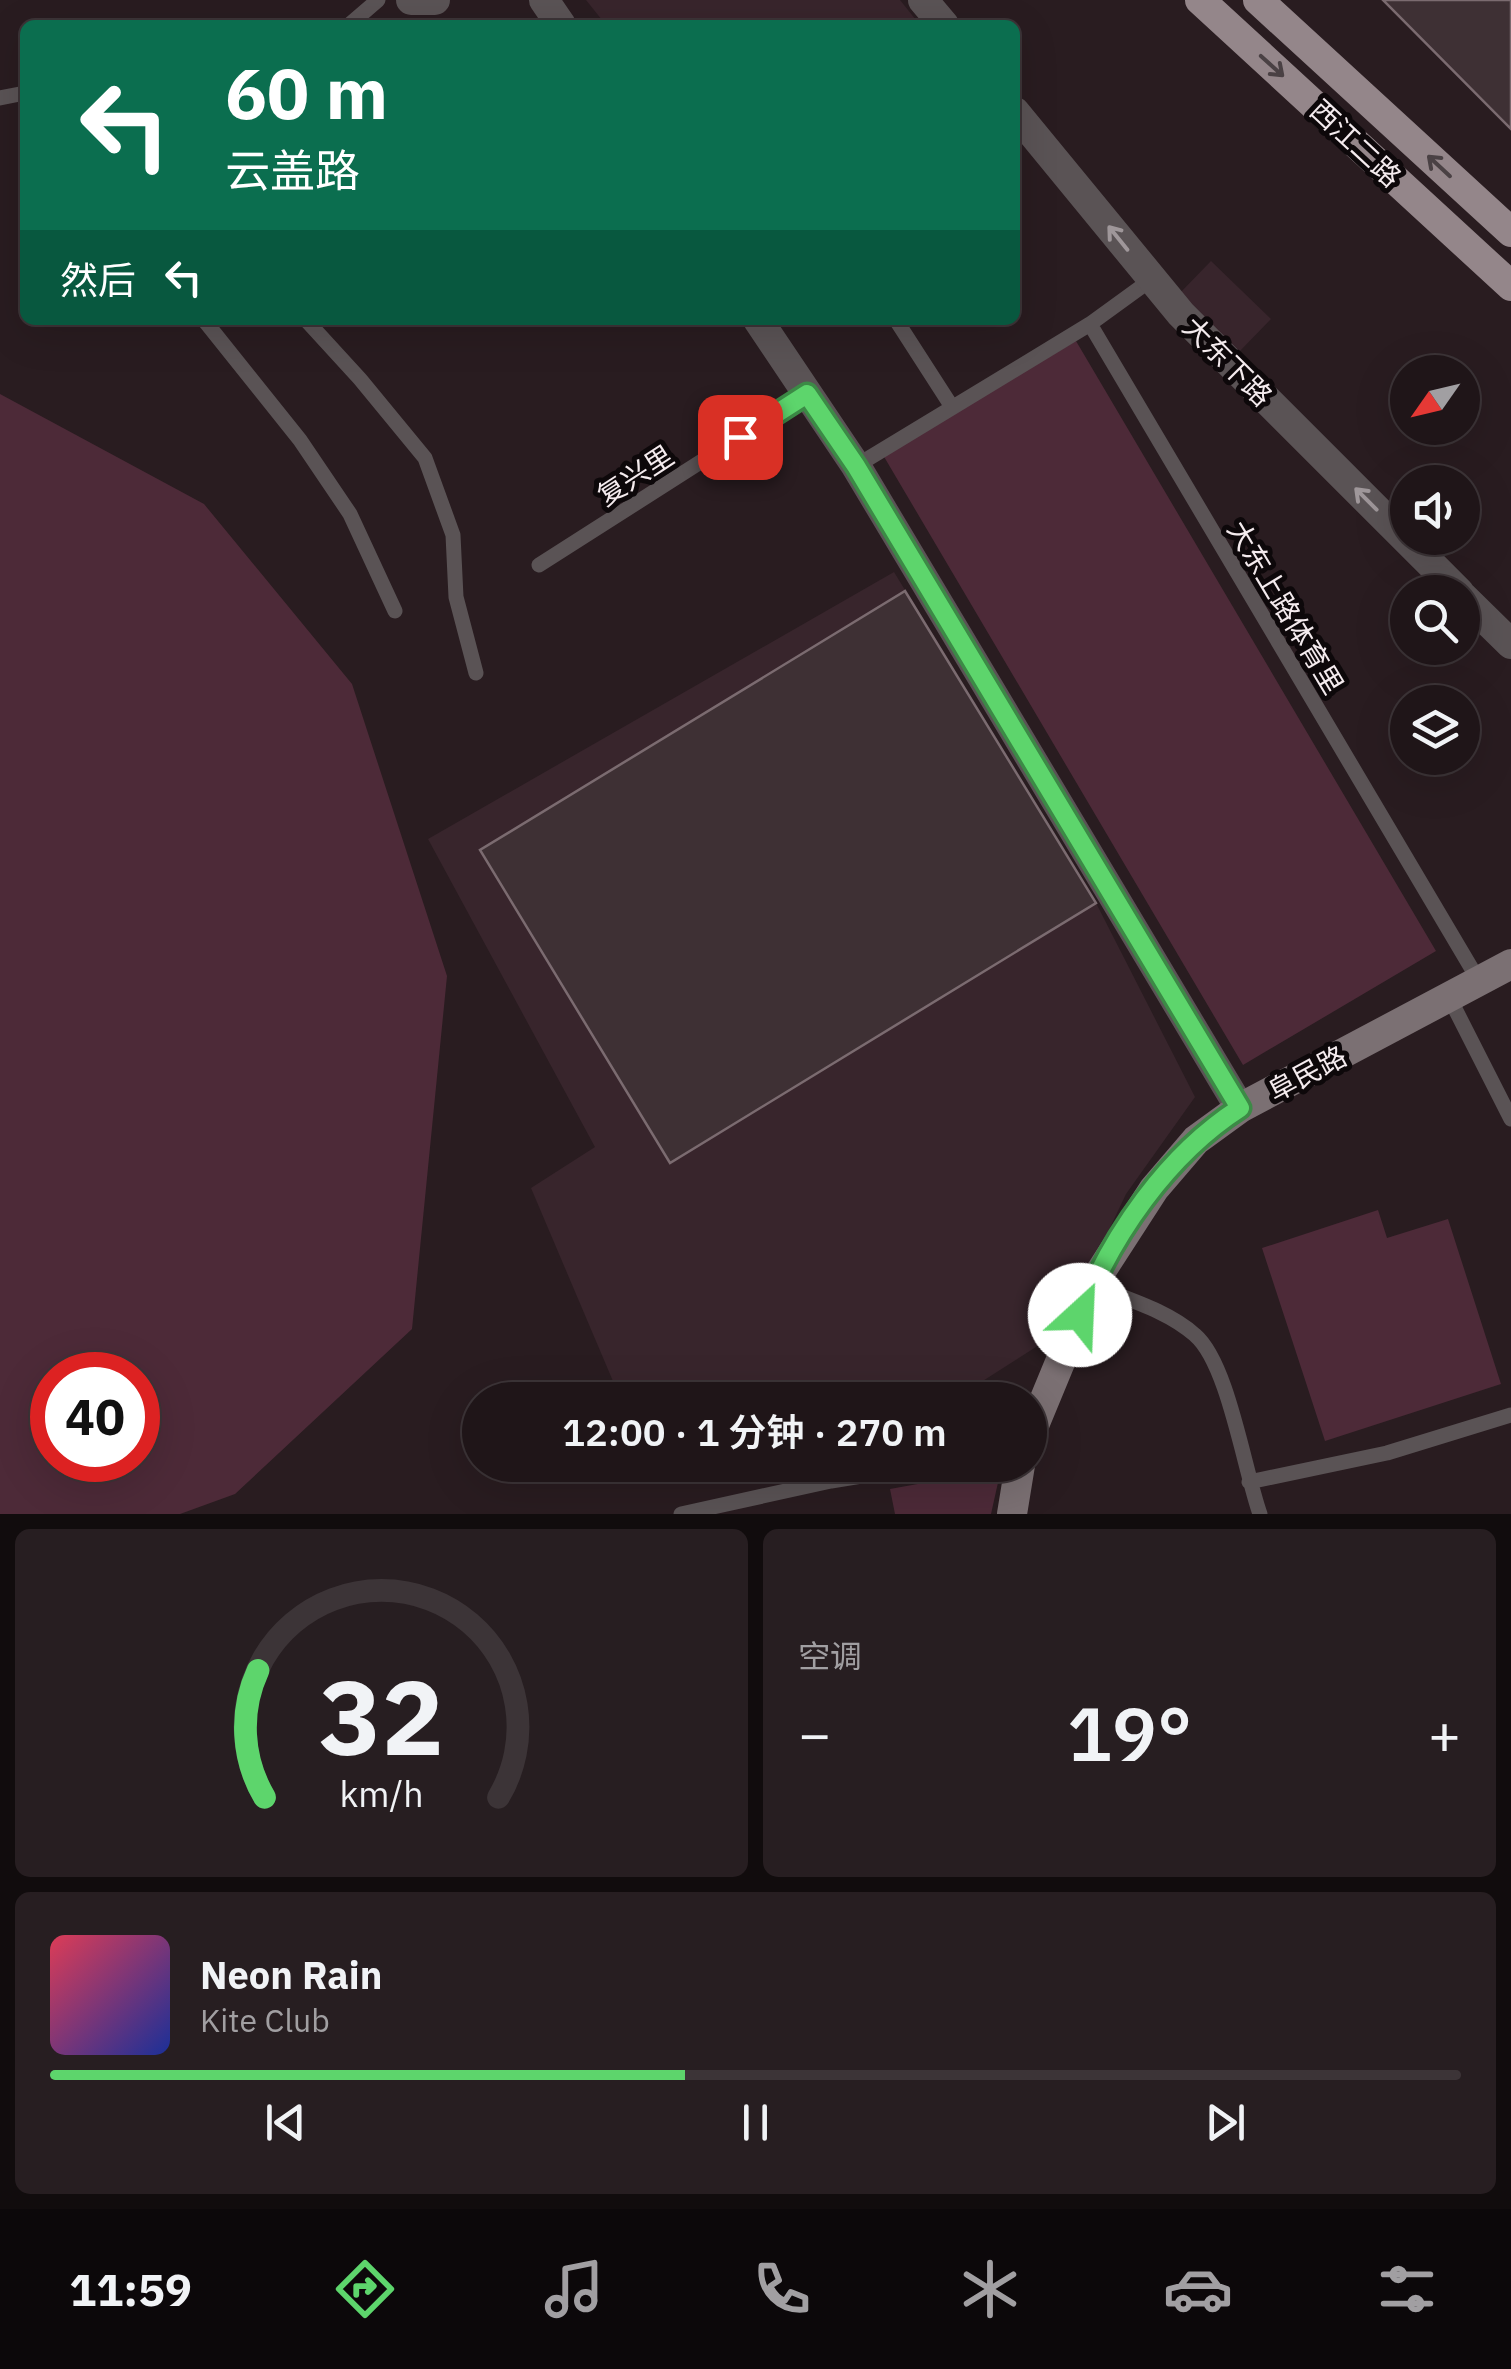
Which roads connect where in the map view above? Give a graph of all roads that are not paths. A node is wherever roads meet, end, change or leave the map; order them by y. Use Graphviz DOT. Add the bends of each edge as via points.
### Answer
graph roads {
  1 [pos="378,0"];
  2 [pos="411,0"];
  3 [pos="435,0"];
  4 [pos="923,0"];
  5 [pos="1200,0"];
  6 [pos="1258,0"];
  7 [pos="356,20"];
  8 [pos="940,20"];
  9 [pos="1020,118"];
  10 [pos="1511,232"];
  11 [pos="1152,279"];
  12 [pos="1511,286"];
  13 [pos="1090,324"];
  14 [pos="208,325"];
  15 [pos="311,325"];
  16 [pos="761,325"];
  17 [pos="899,325"];
  18 [pos="807,394"];
  19 [pos="952,407"];
  20 [pos="856,466"];
  21 [pos="539,566"];
  22 [pos="1442,575"];
  23 [pos="395,611"];
  24 [pos="1480,613"];
  25 [pos="1511,644"];
  26 [pos="476,673"];
  27 [pos="1511,964"];
  28 [pos="1479,981"];
  29 [pos="1449,997"];
  30 [pos="1240,1108"];
  31 [pos="1511,1119"];
  32 [pos="1092,1284"];
  33 [pos="1047,1394"];
  34 [pos="1511,1415"];
  35 [pos="830,1482"];
  36 [pos="1017,1482"];
  37 [pos="1249,1482"];
  38 [pos="681,1514"];
  39 [pos="1012,1514"];
  40 [pos="1260,1514"];
  1 -- 7 [label="lane"];
  2 -- 3 [label="street"];
  4 -- 8 [label="street"];
  5 -- 12 [label="main road, 西江二路, one-way"];
  10 -- 6 [label="main road, 西江二路, one-way"];
  11 -- 9 [label="street, 大东下路, one-way"];
  11 -- 13 [label="lane"];
  22 -- 11 [label="street, 大东下路, one-way"];
  13 -- 19 [label="lane"];
  13 -- 28 [label="lane, 大东上路体育里"];
  14 -- 23 [label="lane" via="350,514"];
  15 -- 26 [label="lane" via="425,458 453,535 456,597"];
  16 -- 18 [label="street"];
  17 -- 19 [label="lane"];
  18 -- 20 [label="street"];
  18 -- 21 [label="lane, 复兴里"];
  19 -- 20 [label="lane"];
  20 -- 30 [label="street"];
  24 -- 25 [label="street, 大东下路"];
  27 -- 28 [label="street, 阜民路"];
  28 -- 29 [label="street, 阜民路"];
  29 -- 30 [label="street, 阜民路"];
  29 -- 31 [label="lane"];
  30 -- 32 [label="street, 阜民路" via="1173,1165"];
  32 -- 33 [label="street, 阜民路"];
  32 -- 37 [label="lane" via="1198,1336 1217,1364"];
  34 -- 37 [label="lane" via="1387,1453"];
  35 -- 38 [label="lane"];
  36 -- 39 [label="street"];
  37 -- 40 [label="lane"];
}
